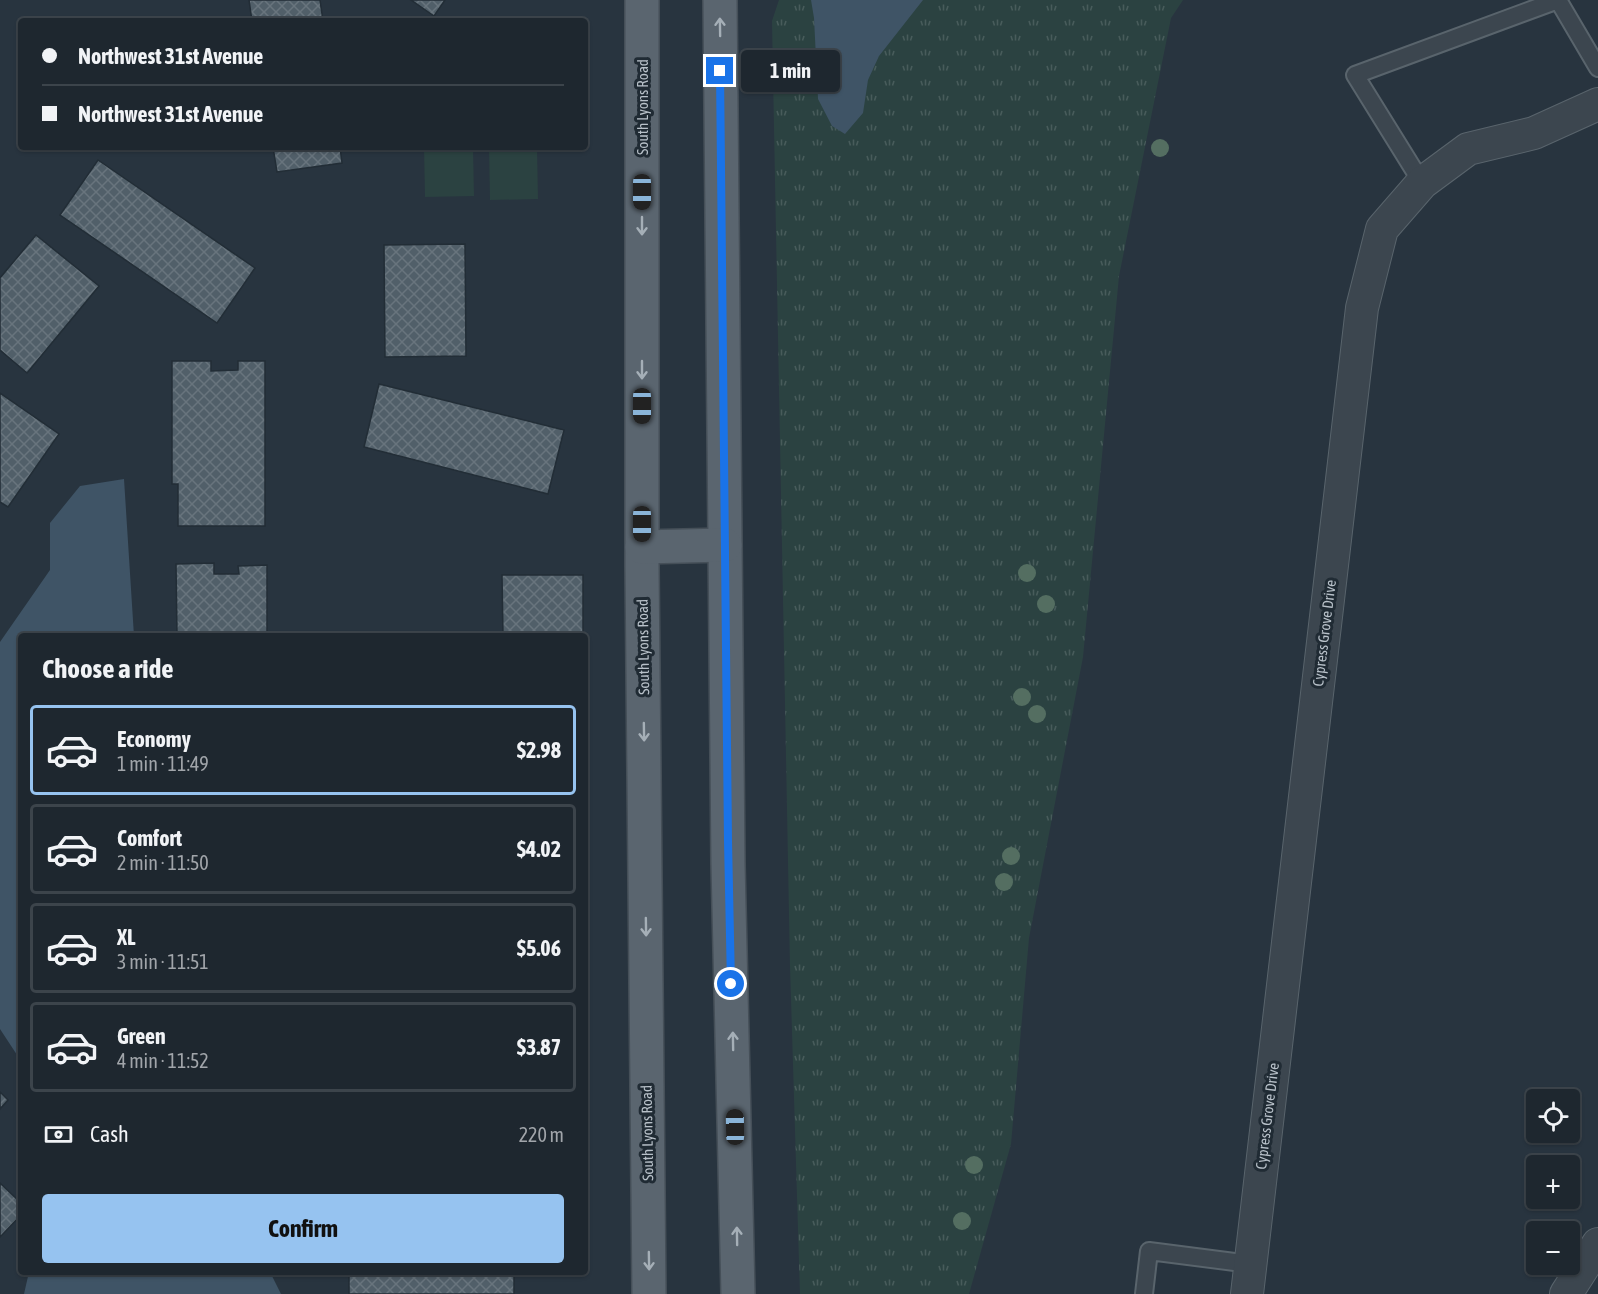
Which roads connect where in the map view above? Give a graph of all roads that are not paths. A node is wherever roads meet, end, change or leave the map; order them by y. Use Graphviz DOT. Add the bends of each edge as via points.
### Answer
graph roads {
  1 [pos="642,0"];
  2 [pos="720,0"];
  3 [pos="1598,68"];
  4 [pos="1598,104"];
  5 [pos="1422,183"];
  6 [pos="725,545"];
  7 [pos="642,548"];
  8 [pos="1598,1244"];
  9 [pos="1248,1279"];
  10 [pos="649,1294"];
  11 [pos="738,1294"];
  12 [pos="1144,1294"];
  13 [pos="1566,1294"];
  1 -- 7 [label="main road, South Lyons Road, one-way"];
  6 -- 2 [label="main road, one-way"];
  3 -- 5 [label="lane" via="1558,0 1355,75"];
  4 -- 5 [label="street, Cypress Grove Drive" via="1534,133 1468,149"];
  5 -- 9 [label="street, Cypress Grove Drive" via="1382,228 1362,308"];
  6 -- 7 [label="main road"];
  11 -- 6 [label="main road, one-way"];
  7 -- 10 [label="main road, South Lyons Road, one-way"];
  8 -- 13 [label="street"];
  9 -- 12 [label="lane" via="1149,1251"];
}
